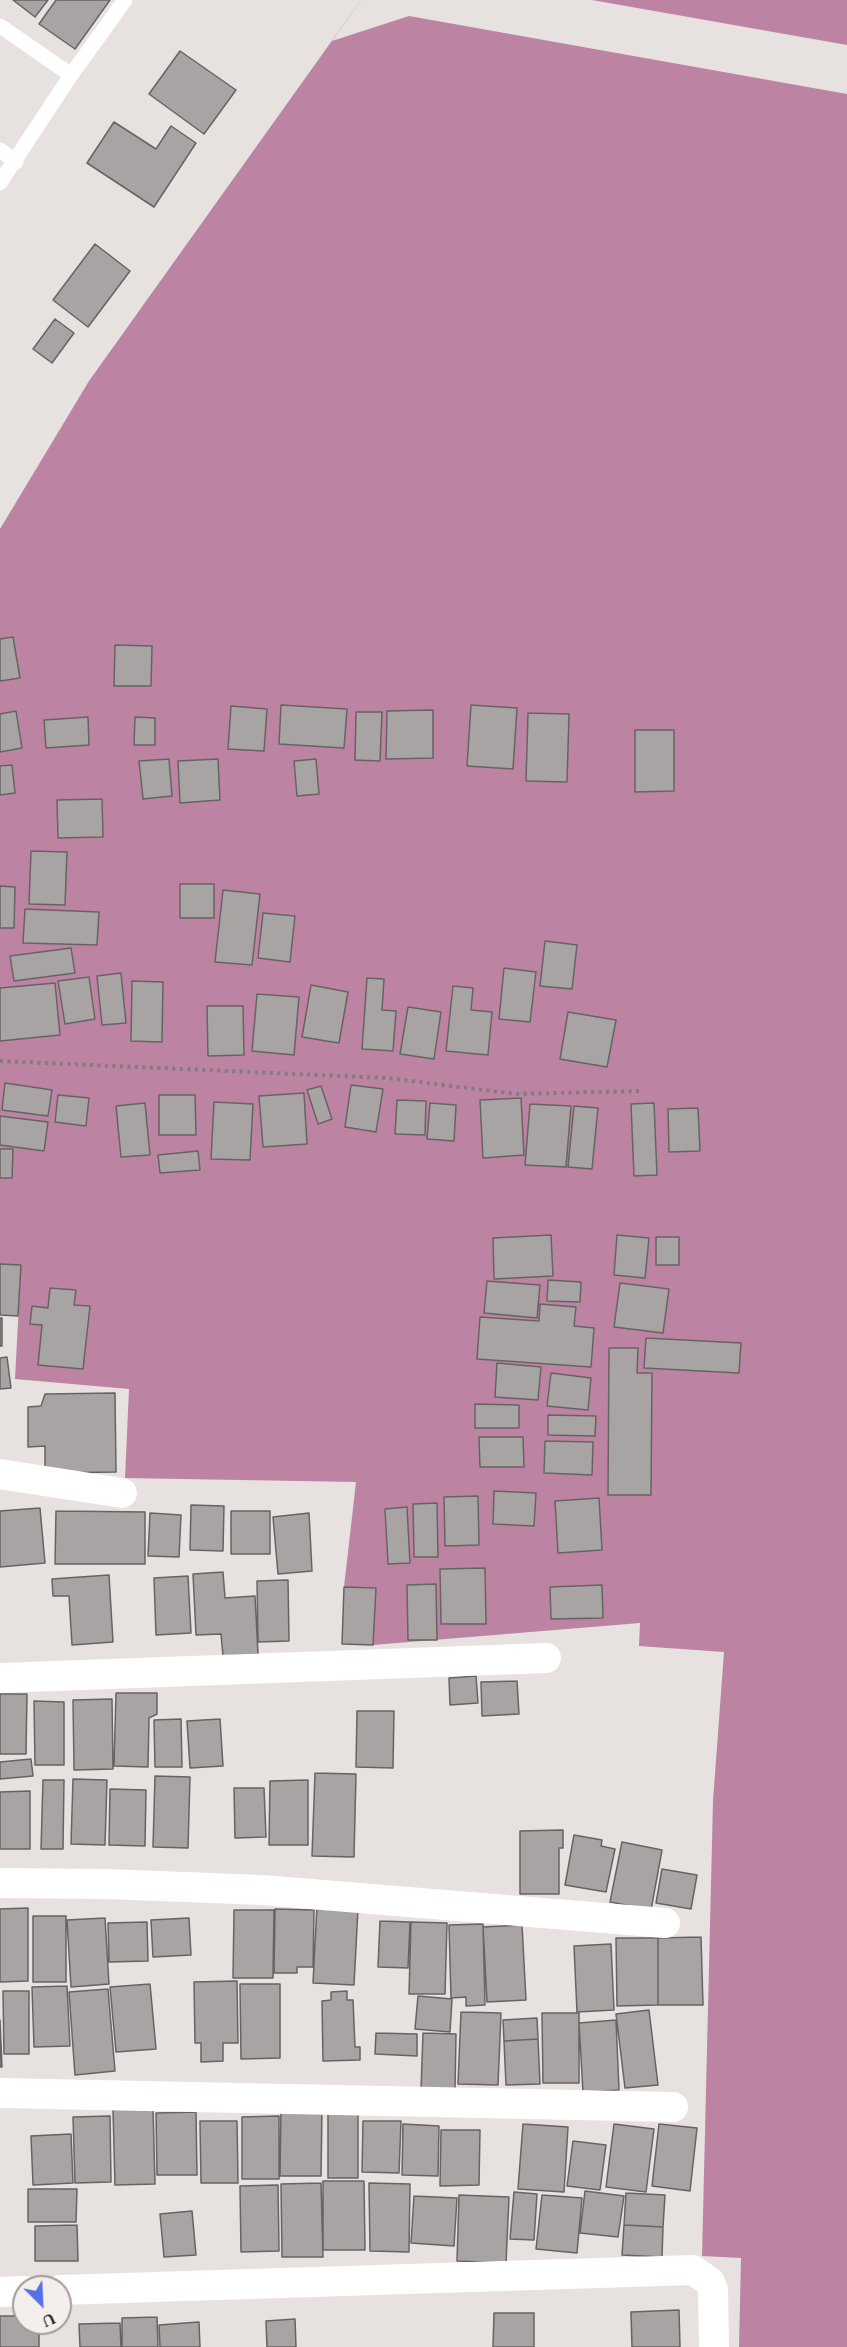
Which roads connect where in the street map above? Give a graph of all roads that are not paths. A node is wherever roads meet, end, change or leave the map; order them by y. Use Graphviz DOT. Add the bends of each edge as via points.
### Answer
graph roads {
  1 [pos="125,0"];
  2 [pos="0,26"];
  3 [pos="71,75"];
  4 [pos="0,150"];
  5 [pos="16,162"];
  6 [pos="0,183"];
  7 [pos="0,1474"];
  8 [pos="122,1493"];
  9 [pos="546,1658"];
  10 [pos="0,1678"];
  11 [pos="0,1883"];
  12 [pos="665,1923"];
  13 [pos="0,2093"];
  14 [pos="673,2107"];
  15 [pos="72,2290"];
  16 [pos="714,2347"];
  1 -- 3 [label="lane"];
  2 -- 3 [label="lane"];
  3 -- 5 [label="lane"];
  4 -- 5 [label="lane"];
  5 -- 6 [label="lane"];
  7 -- 8 [label="street"];
  9 -- 10 [label="street"];
  11 -- 12 [label="street" via="262,1890"];
  13 -- 14 [label="street"];
  15 -- 16 [label="street" via="693,2270 710,2282 713,2290"];
}
